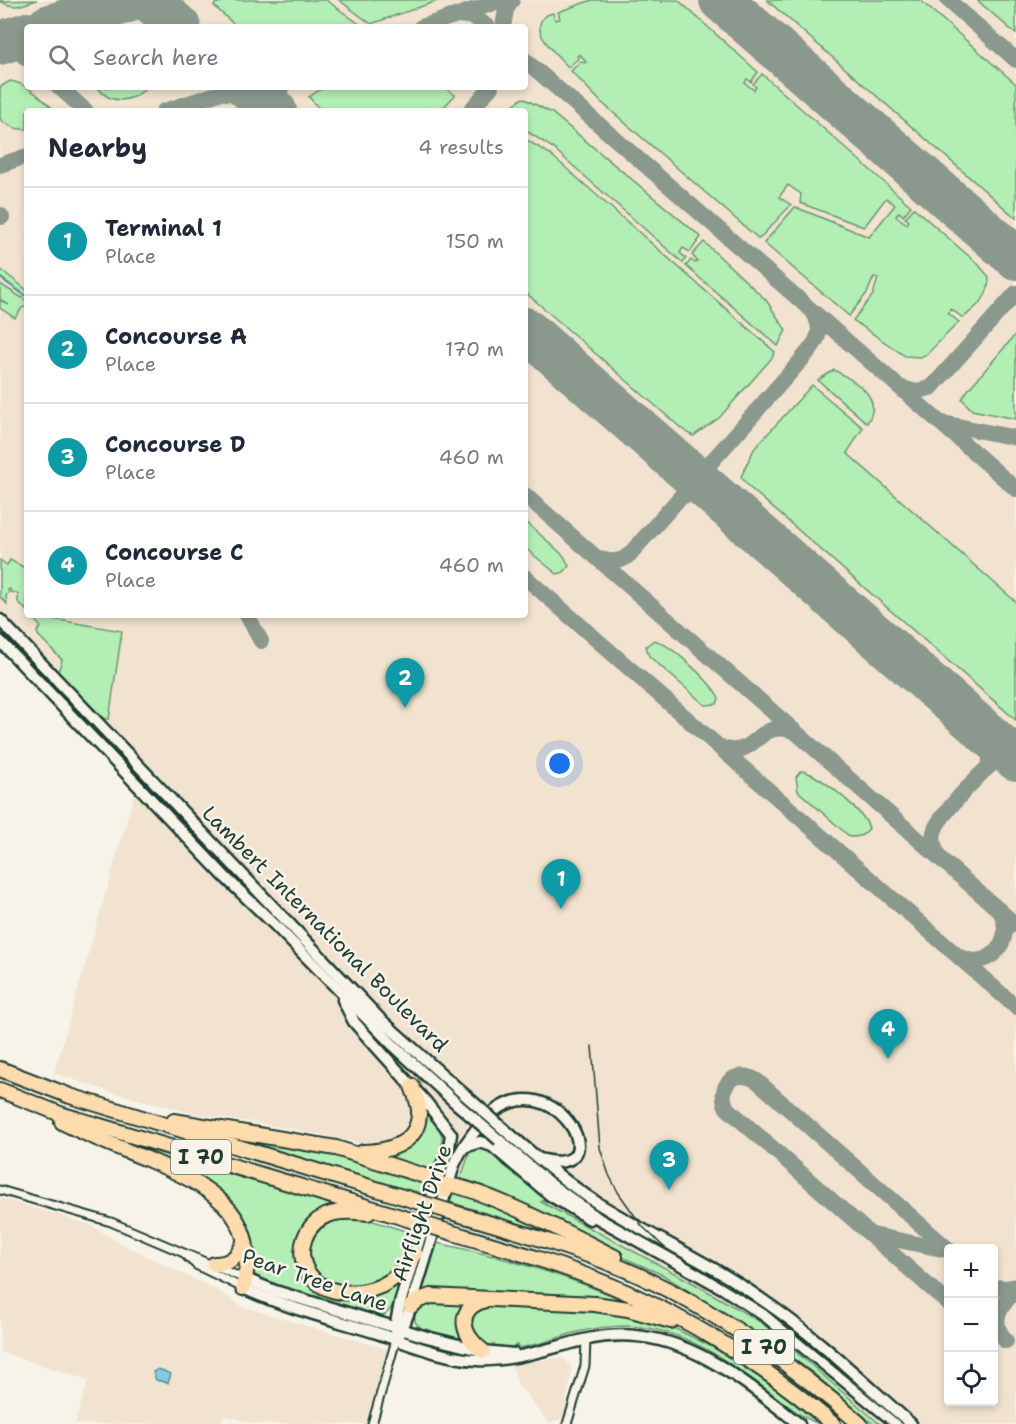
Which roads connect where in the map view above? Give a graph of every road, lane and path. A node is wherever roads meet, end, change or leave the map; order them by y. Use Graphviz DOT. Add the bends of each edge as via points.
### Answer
graph roads {
  1 [pos="0,620"];
  2 [pos="0,641"];
  3 [pos="339,992"];
  4 [pos="0,1069"];
  5 [pos="412,1086"];
  6 [pos="1,1091"];
  7 [pos="136,1116"];
  8 [pos="502,1135"];
  9 [pos="461,1149"];
  10 [pos="349,1151"];
  11 [pos="537,1158"];
  12 [pos="441,1186"];
  13 [pos="0,1190"];
  14 [pos="400,1217"];
  15 [pos="616,1230"];
  16 [pos="244,1242"];
  17 [pos="182,1252"];
  18 [pos="415,1253"];
  19 [pos="214,1264"];
  20 [pos="637,1275"];
  21 [pos="244,1284"];
  22 [pos="489,1298"];
  23 [pos="407,1306"];
  24 [pos="375,1322"];
  25 [pos="398,1329"];
  26 [pos="699,1329"];
  27 [pos="427,1337"];
  28 [pos="586,1339"];
  29 [pos="396,1340"];
  30 [pos="483,1351"];
  31 [pos="520,1355"];
  32 [pos="372,1424"];
  33 [pos="567,1424"];
  34 [pos="799,1424"];
  35 [pos="833,1424"];
  36 [pos="860,1424"];
  37 [pos="897,1424"];
  38 [pos="911,1424"];
  1 -- 8 [label="street, Lambert International Boulevard, bridge" via="379,1018 465,1095"];
  2 -- 3 [label="street, Lambert International Boulevard"];
  3 -- 5 [label="street" via="354,1022"];
  3 -- 8 [label="street, Lambert International Boulevard, bridge" via="458,1104"];
  4 -- 7 [label="highway, I 70"];
  5 -- 10 [label="highway" via="419,1114 411,1136 385,1151"];
  5 -- 12 [label="street, Airflight Drive" via="448,1129 450,1143"];
  6 -- 14 [label="highway, I 70" via="99,1126"];
  6 -- 16 [label="highway" via="206,1187 225,1204 238,1223"];
  7 -- 10 [label="highway"];
  7 -- 20 [label="highway, I 70, bridge" via="563,1246"];
  8 -- 11 [label="street, Lambert International Boulevard"];
  8 -- 15 [label="street, Lambert International Boulevard" via="549,1183"];
  9 -- 11 [label="street, Airflight Drive" via="492,1112 516,1102 534,1101 563,1115 579,1142 577,1152 566,1161"];
  9 -- 12 [label="street, Airflight Drive"];
  9 -- 15 [label="street" via="475,1143 489,1144 566,1207"];
  10 -- 12 [label="highway"];
  11 -- 38 [label="street, Lambert International Boulevard" via="599,1204 766,1302"];
  12 -- 18 [label="street, Airflight Drive"];
  12 -- 20 [label="highway" via="490,1198 625,1263"];
  12 -- 23 [label="street, Airflight Drive"];
  13 -- 17 [label="street, Pear Tree Lane" via="111,1222"];
  14 -- 18 [label="highway" via="351,1212 321,1218 305,1237 304,1264 321,1285 357,1292 390,1281"];
  14 -- 26 [label="highway, I 70, bridge" via="579,1273 642,1299"];
  15 -- 37 [label="street, Lambert International Boulevard" via="751,1306"];
  16 -- 19 [label="highway" via="231,1261"];
  16 -- 21 [label="highway"];
  17 -- 19 [label="street, Pear Tree Lane"];
  17 -- 21 [label="street, Pear Tree Lane" via="196,1265"];
  18 -- 23 [label="street, Airflight Drive"];
  19 -- 21 [label="street, Pear Tree Lane"];
  20 -- 36 [label="highway, I 70" via="759,1344"];
  21 -- 24 [label="street, Pear Tree Lane"];
  21 -- 29 [label="street, Pear Tree Lane" via="279,1303"];
  22 -- 23 [label="highway" via="431,1296"];
  22 -- 26 [label="highway" via="611,1306"];
  22 -- 30 [label="highway" via="473,1305 464,1321 466,1334"];
  23 -- 24 [label="street" via="388,1320"];
  23 -- 25 [label="street, Airflight Drive"];
  23 -- 27 [label="street" via="412,1326"];
  24 -- 25 [label="street, Pear Tree Lane"];
  25 -- 27 [label="street, Pear Tree Lane"];
  25 -- 29 [label="street"];
  26 -- 35 [label="highway, I 70" via="762,1369"];
  27 -- 30 [label="street, Pear Tree Lane"];
  28 -- 31 [label="street, Pear Tree Lane"];
  28 -- 33 [label="street" via="585,1366"];
  28 -- 34 [label="street, Pear Tree Lane" via="633,1335 684,1347 731,1374"];
  29 -- 31 [label="street, Pear Tree Lane" via="467,1359 504,1360"];
  29 -- 32 [label="street"];
  30 -- 31 [label="street, Pear Tree Lane"];
}
